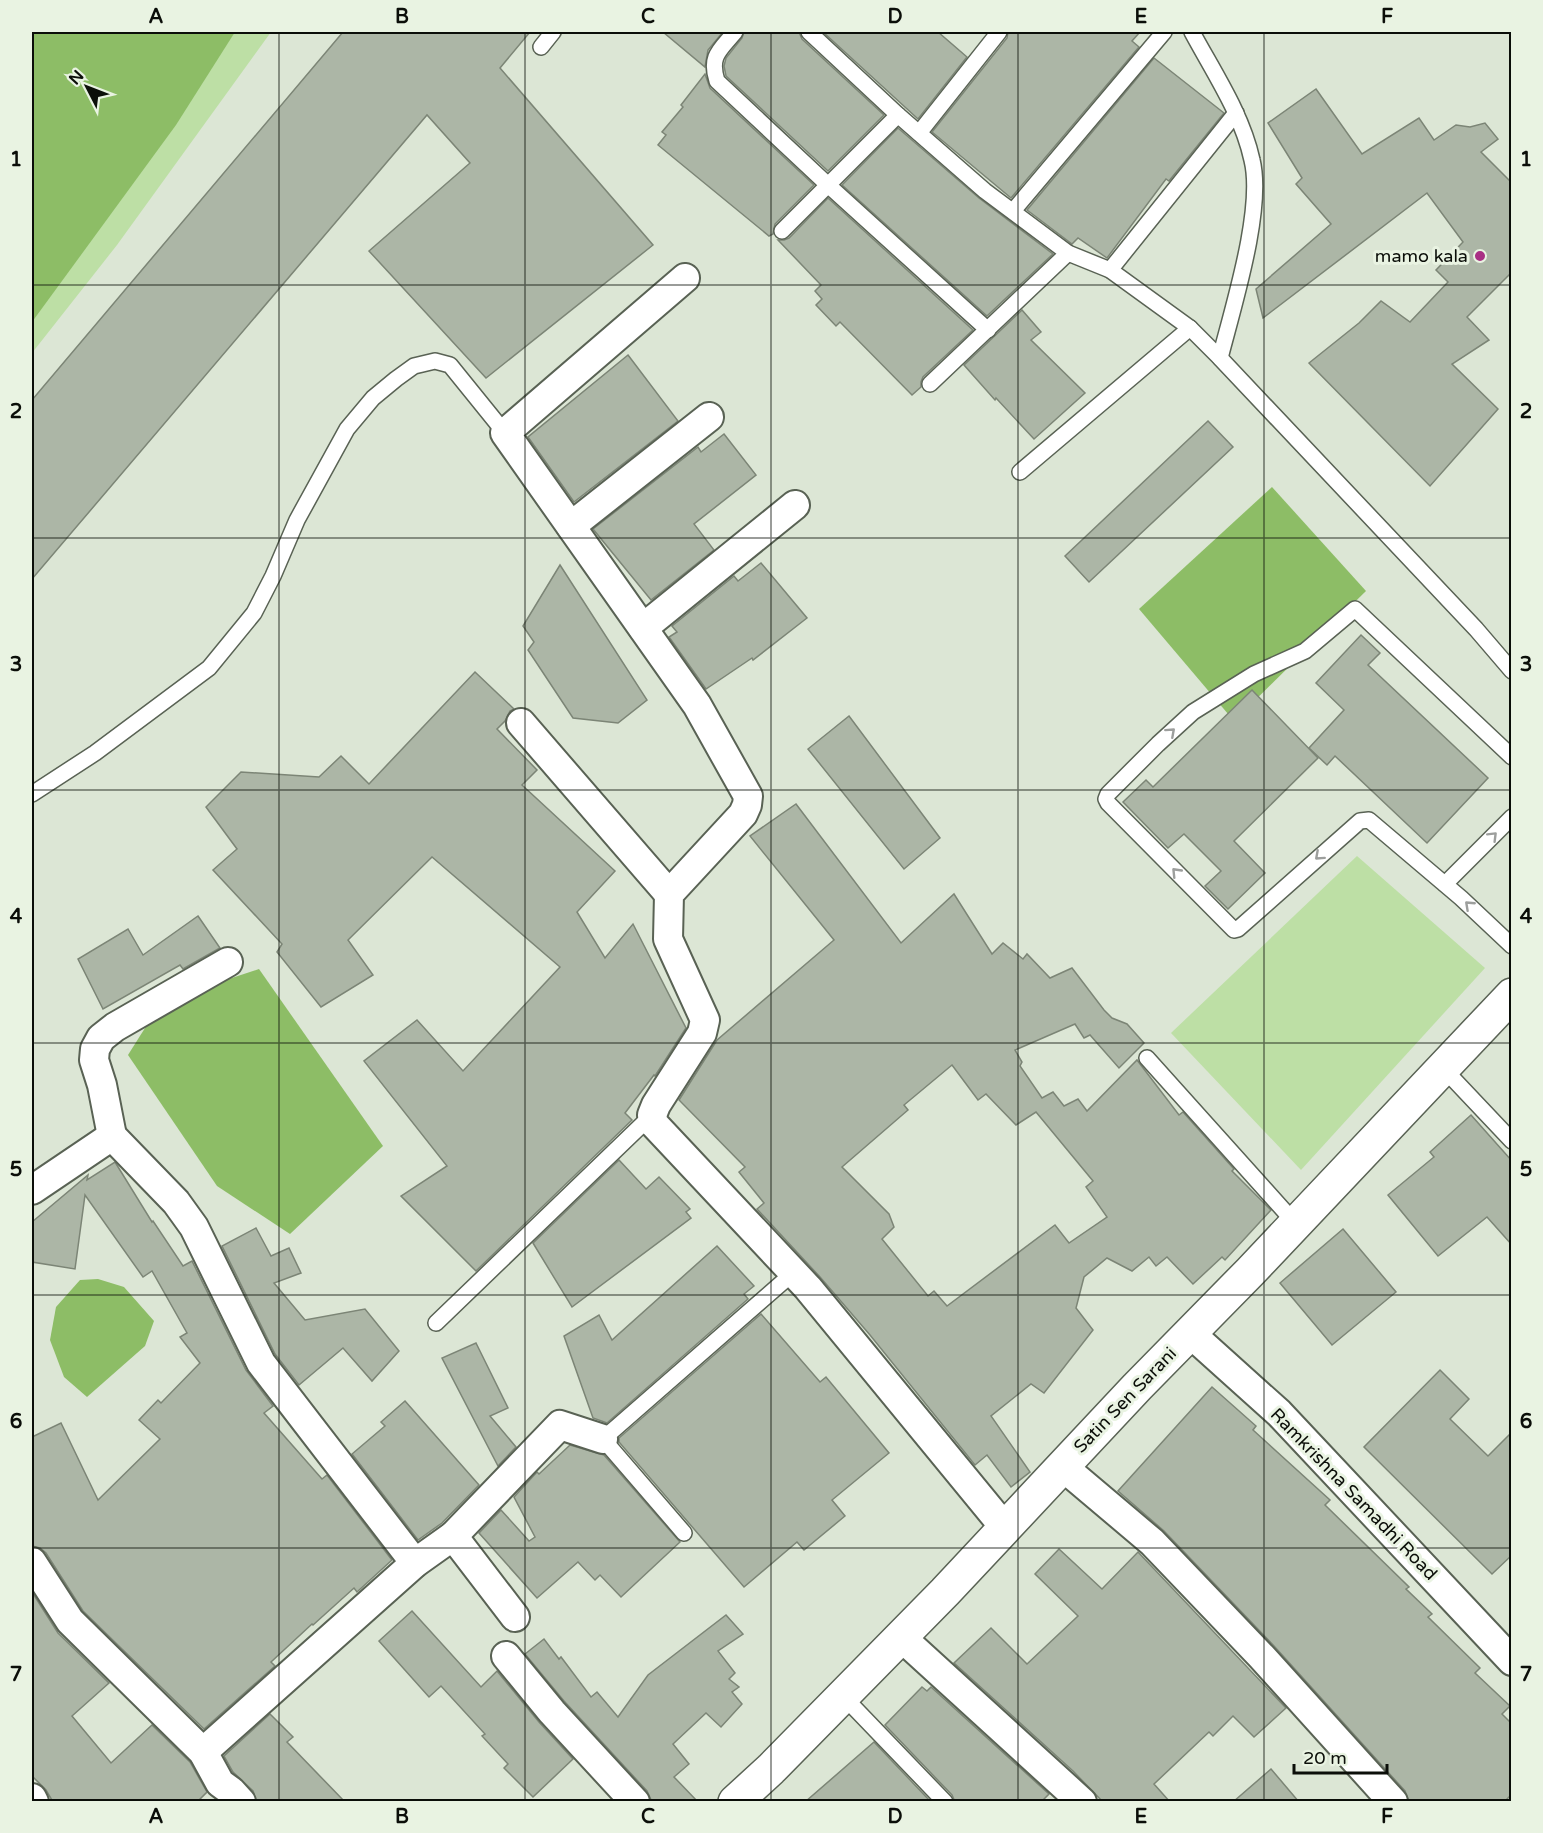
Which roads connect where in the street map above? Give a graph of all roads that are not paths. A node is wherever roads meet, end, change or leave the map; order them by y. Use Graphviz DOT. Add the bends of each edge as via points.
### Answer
graph roads {
  1 [pos="553,32"];
  2 [pos="735,32"];
  3 [pos="809,32"];
  4 [pos="999,32"];
  5 [pos="1164,32"];
  6 [pos="1192,32"];
  7 [pos="541,47"];
  8 [pos="1236,113"];
  9 [pos="898,115"];
  10 [pos="919,133"];
  11 [pos="828,185"];
  12 [pos="1013,211"];
  13 [pos="782,231"];
  14 [pos="1068,253"];
  15 [pos="1110,270"];
  16 [pos="685,278"];
  17 [pos="1190,328"];
  18 [pos="987,330"];
  19 [pos="1220,358"];
  20 [pos="930,384"];
  21 [pos="709,417"];
  22 [pos="505,433"];
  23 [pos="1020,472"];
  24 [pos="795,505"];
  25 [pos="571,526"];
  26 [pos="643,628"];
  27 [pos="1512,671"];
  28 [pos="521,723"];
  29 [pos="1512,757"];
  30 [pos="32,794"];
  31 [pos="1512,817"];
  32 [pos="1445,884"];
  33 [pos="669,894"];
  34 [pos="1512,945"];
  35 [pos="228,962"];
  36 [pos="1512,994"];
  37 [pos="1147,1058"];
  38 [pos="1442,1067"];
  39 [pos="652,1115"];
  40 [pos="112,1136"];
  41 [pos="1512,1141"];
  42 [pos="32,1190"];
  43 [pos="1296,1224"];
  44 [pos="793,1273"];
  45 [pos="436,1323"];
  46 [pos="1190,1333"];
  47 [pos="603,1439"];
  48 [pos="1062,1466"];
  49 [pos="1005,1528"];
  50 [pos="684,1533"];
  51 [pos="453,1536"];
  52 [pos="32,1562"];
  53 [pos="415,1563"];
  54 [pos="515,1617"];
  55 [pos="901,1636"];
  56 [pos="506,1656"];
  57 [pos="1512,1661"];
  58 [pos="843,1696"];
  59 [pos="202,1752"];
  60 [pos="230,1798"];
  61 [pos="634,1802"];
  62 [pos="735,1802"];
  63 [pos="945,1802"];
  64 [pos="1082,1802"];
  65 [pos="1393,1802"];
  1 -- 7 [label="lane"];
  2 -- 11 [label="lane" via="715,57 717,81"];
  3 -- 9 [label="lane"];
  4 -- 10 [label="lane"];
  5 -- 12 [label="lane"];
  6 -- 8 [label="lane"];
  8 -- 15 [label="lane"];
  8 -- 19 [label="lane" via="1253,162 1255,194"];
  9 -- 10 [label="lane"];
  9 -- 11 [label="lane"];
  10 -- 12 [label="lane"];
  11 -- 13 [label="lane"];
  11 -- 18 [label="lane"];
  12 -- 14 [label="lane"];
  14 -- 15 [label="lane"];
  14 -- 18 [label="lane"];
  15 -- 17 [label="lane"];
  16 -- 22 [label="street"];
  17 -- 19 [label="lane"];
  17 -- 23 [label="lane"];
  18 -- 20 [label="lane"];
  19 -- 27 [label="lane"];
  21 -- 25 [label="street"];
  22 -- 25 [label="street"];
  22 -- 30 [label="lane" via="450,364 435,361 414,366 396,379 373,398 347,429 297,520 254,613 209,668 95,753"];
  24 -- 26 [label="street"];
  25 -- 26 [label="street"];
  26 -- 33 [label="street" via="697,705 747,796 743,814"];
  28 -- 33 [label="street"];
  32 -- 29 [label="lane, one-way" via="1365,819 1234,930 1106,799 1193,712 1254,674 1305,651 1355,609"];
  32 -- 31 [label="lane, one-way"];
  34 -- 32 [label="lane, one-way"];
  33 -- 39 [label="street" via="668,939 705,1020 702,1033"];
  35 -- 40 [label="street" via="101,1038 94,1060"];
  36 -- 38 [label="main road, Satin Sen Sarani"];
  37 -- 43 [label="lane"];
  38 -- 41 [label="lane"];
  38 -- 43 [label="main road, Satin Sen Sarani"];
  39 -- 44 [label="street" via="654,1124"];
  39 -- 45 [label="lane"];
  40 -- 42 [label="street"];
  40 -- 53 [label="street" via="176,1202 194,1227 261,1363"];
  43 -- 46 [label="main road, Satin Sen Sarani"];
  44 -- 47 [label="lane"];
  44 -- 49 [label="street"];
  46 -- 48 [label="main road, Satin Sen Sarani"];
  46 -- 57 [label="street, Ramkrishna Samadhi Road" via="1279,1413"];
  47 -- 50 [label="lane"];
  47 -- 51 [label="street" via="560,1425"];
  48 -- 49 [label="main road, Satin Sen Sarani"];
  48 -- 65 [label="street" via="1152,1542"];
  49 -- 55 [label="main road, Satin Sen Sarani"];
  51 -- 53 [label="street"];
  51 -- 54 [label="street"];
  52 -- 59 [label="street" via="70,1621"];
  53 -- 59 [label="street"];
  55 -- 58 [label="main road, Satin Sen Sarani"];
  55 -- 64 [label="street"];
  56 -- 61 [label="street"];
  58 -- 62 [label="main road, Satin Sen Sarani"];
  58 -- 63 [label="lane"];
  59 -- 60 [label="street"];
}
